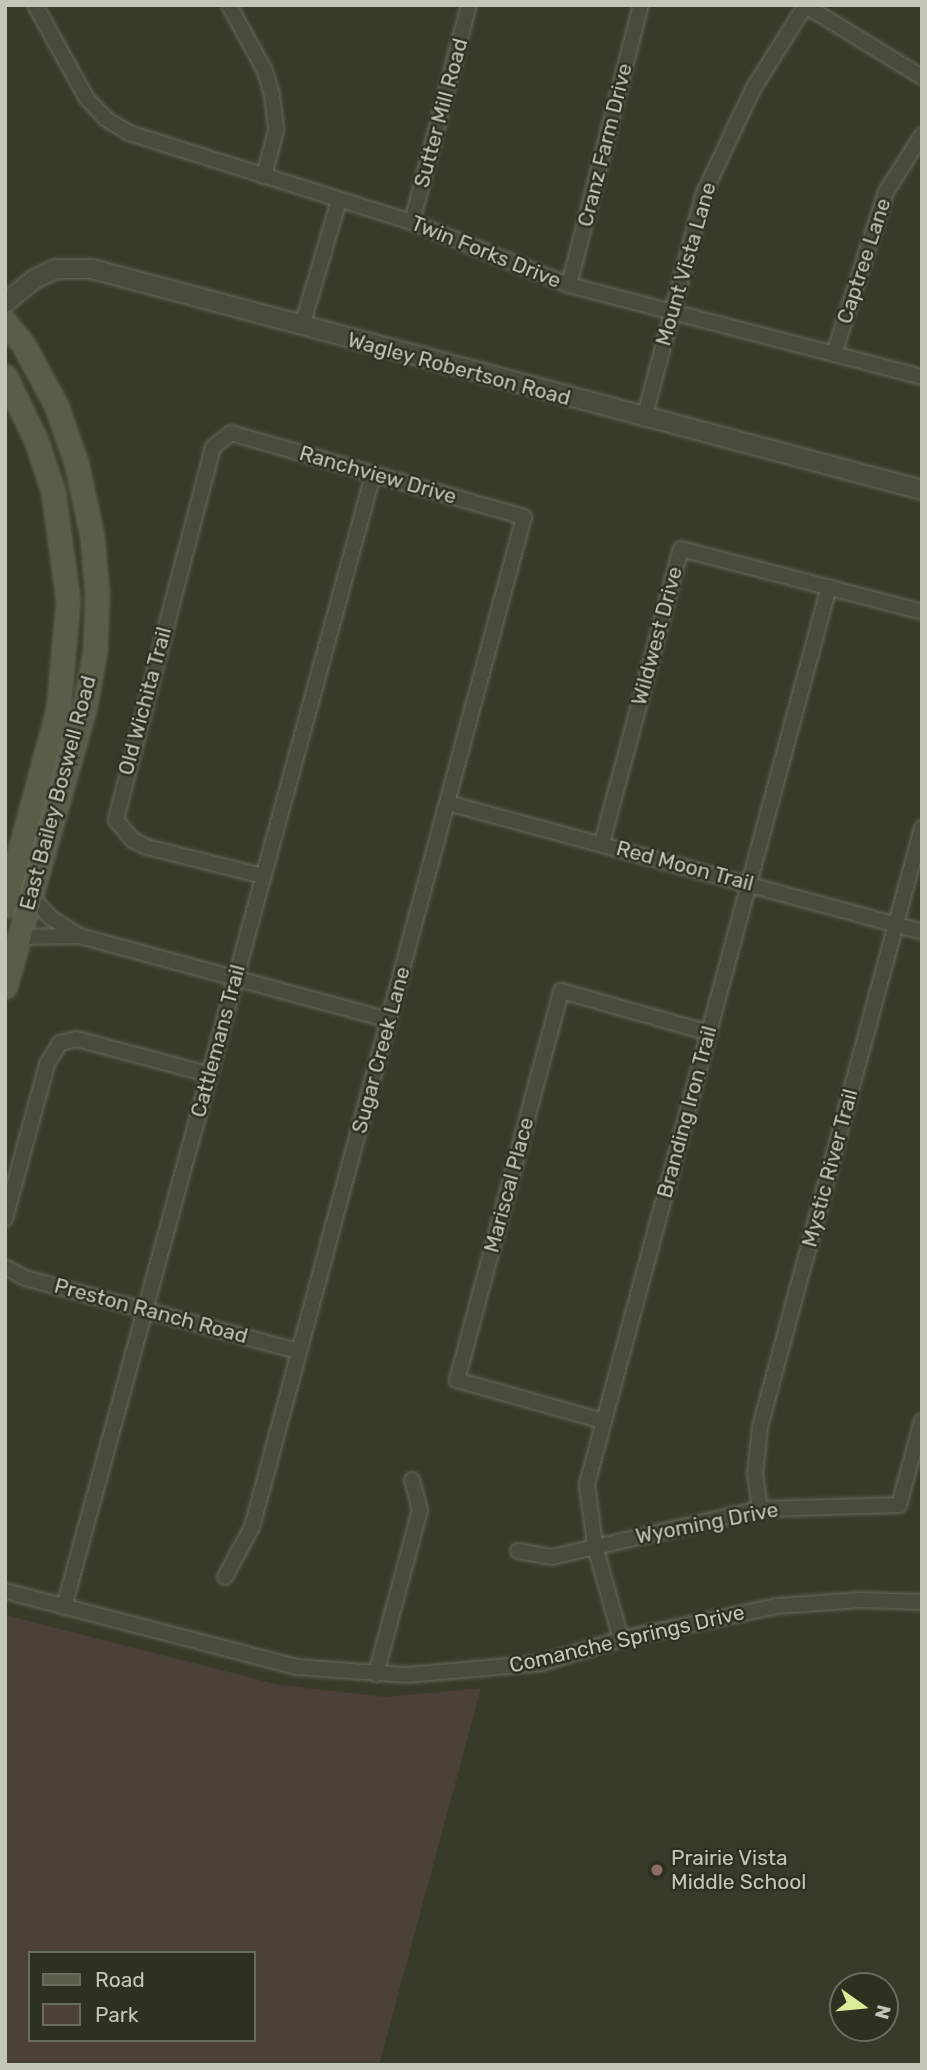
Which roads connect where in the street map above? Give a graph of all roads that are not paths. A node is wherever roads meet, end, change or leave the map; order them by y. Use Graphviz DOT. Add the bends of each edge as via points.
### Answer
graph roads {
  1 [pos="35,5"];
  2 [pos="229,5"];
  3 [pos="469,5"];
  4 [pos="641,5"];
  5 [pos="806,6"];
  6 [pos="922,77"];
  7 [pos="922,135"];
  8 [pos="264,176"];
  9 [pos="339,200"];
  10 [pos="412,222"];
  11 [pos="569,285"];
  12 [pos="5,303"];
  13 [pos="671,312"];
  14 [pos="5,322"];
  15 [pos="302,326"];
  16 [pos="834,354"];
  17 [pos="5,376"];
  18 [pos="922,377"];
  19 [pos="644,419"];
  20 [pos="231,433"];
  21 [pos="373,475"];
  22 [pos="922,490"];
  23 [pos="524,517"];
  24 [pos="829,587"];
  25 [pos="922,612"];
  26 [pos="448,803"];
  27 [pos="922,828"];
  28 [pos="602,844"];
  29 [pos="263,876"];
  30 [pos="749,883"];
  31 [pos="30,895"];
  32 [pos="5,906"];
  33 [pos="15,925"];
  34 [pos="895,925"];
  35 [pos="922,932"];
  36 [pos="80,936"];
  37 [pos="235,978"];
  38 [pos="5,987"];
  39 [pos="389,1020"];
  40 [pos="709,1033"];
  41 [pos="208,1074"];
  42 [pos="5,1219"];
  43 [pos="5,1267"];
  44 [pos="145,1309"];
  45 [pos="298,1351"];
  46 [pos="603,1421"];
  47 [pos="922,1421"];
  48 [pos="412,1480"];
  49 [pos="760,1509"];
  50 [pos="595,1546"];
  51 [pos="517,1551"];
  52 [pos="225,1577"];
  53 [pos="5,1591"];
  54 [pos="922,1602"];
  55 [pos="64,1607"];
  56 [pos="621,1639"];
  57 [pos="376,1674"];
  1 -- 8 [label="street, Twin Forks Drive" via="87,99 106,119 129,133"];
  2 -- 8 [label="street" via="265,71 272,95 276,130"];
  3 -- 10 [label="street, Sutter Mill Road"];
  4 -- 11 [label="street, Cranz Farm Drive"];
  5 -- 6 [label="street"];
  5 -- 13 [label="street, Mount Vista Lane" via="753,89 714,170"];
  7 -- 16 [label="street, Captree Lane" via="886,192"];
  8 -- 9 [label="street, Twin Forks Drive"];
  9 -- 10 [label="street, Twin Forks Drive"];
  9 -- 15 [label="street"];
  10 -- 11 [label="street, Twin Forks Drive"];
  11 -- 13 [label="street, Twin Forks Drive"];
  12 -- 15 [label="street, Wagley Robertson Road" via="33,280 56,269 75,268"];
  13 -- 16 [label="street, Twin Forks Drive"];
  13 -- 19 [label="street, Mount Vista Lane"];
  14 -- 31 [label="main road, East Bailey Boswell Road" via="23,344 56,405 76,462 92,536 97,593 95,650 85,706"];
  15 -- 19 [label="street, Wagley Robertson Road"];
  16 -- 18 [label="street, Twin Forks Drive"];
  17 -- 32 [label="main road, East Bailey Boswell Road" via="36,440 53,491 68,600 58,709"];
  19 -- 22 [label="street, Wagley Robertson Road"];
  20 -- 21 [label="street, Ranchview Drive"];
  20 -- 29 [label="street, Old Wichita Trail" via="213,447 116,820 132,840 147,847"];
  21 -- 23 [label="street, Ranchview Drive"];
  21 -- 29 [label="street, Cattlemans Trail"];
  23 -- 26 [label="street, Sugar Creek Lane"];
  24 -- 25 [label="street, Wildwest Drive"];
  24 -- 28 [label="street, Wildwest Drive" via="681,549"];
  24 -- 30 [label="street, Branding Iron Trail"];
  26 -- 28 [label="street, Red Moon Trail"];
  26 -- 39 [label="street, Sugar Creek Lane"];
  27 -- 34 [label="street, Mystic River Trail"];
  28 -- 30 [label="street, Red Moon Trail"];
  29 -- 37 [label="street, Cattlemans Trail"];
  30 -- 34 [label="street, Red Moon Trail"];
  30 -- 40 [label="street, Branding Iron Trail"];
  31 -- 33 [label="main road, East Bailey Boswell Road"];
  31 -- 36 [label="street" via="50,918"];
  33 -- 36 [label="street"];
  33 -- 38 [label="main road, East Bailey Boswell Road"];
  34 -- 35 [label="street, Red Moon Trail"];
  34 -- 49 [label="street, Mystic River Trail" via="761,1427 755,1475"];
  36 -- 37 [label="street"];
  37 -- 39 [label="street"];
  37 -- 41 [label="street, Cattlemans Trail"];
  39 -- 45 [label="street, Sugar Creek Lane"];
  40 -- 46 [label="street, Branding Iron Trail"];
  40 -- 46 [label="street, Mariscal Place" via="561,991 457,1380"];
  41 -- 42 [label="street" via="78,1040 60,1043 47,1064"];
  41 -- 44 [label="street, Cattlemans Trail"];
  43 -- 44 [label="street, Preston Ranch Road" via="24,1278"];
  44 -- 45 [label="street, Preston Ranch Road"];
  44 -- 55 [label="street, Cattlemans Trail"];
  45 -- 52 [label="street, Sugar Creek Lane" via="253,1527"];
  46 -- 50 [label="street, Branding Iron Trail" via="587,1484"];
  47 -- 49 [label="street, Wyoming Drive" via="899,1505"];
  48 -- 57 [label="street" via="420,1510"];
  49 -- 50 [label="street, Wyoming Drive"];
  50 -- 51 [label="street, Wyoming Drive" via="552,1557"];
  50 -- 56 [label="street, Branding Iron Trail"];
  53 -- 55 [label="street, Comanche Springs Drive"];
  54 -- 56 [label="street, Comanche Springs Drive" via="849,1600 777,1606"];
  55 -- 57 [label="street, Comanche Springs Drive" via="261,1660"];
  56 -- 57 [label="street, Comanche Springs Drive" via="519,1666 439,1675"];
}
